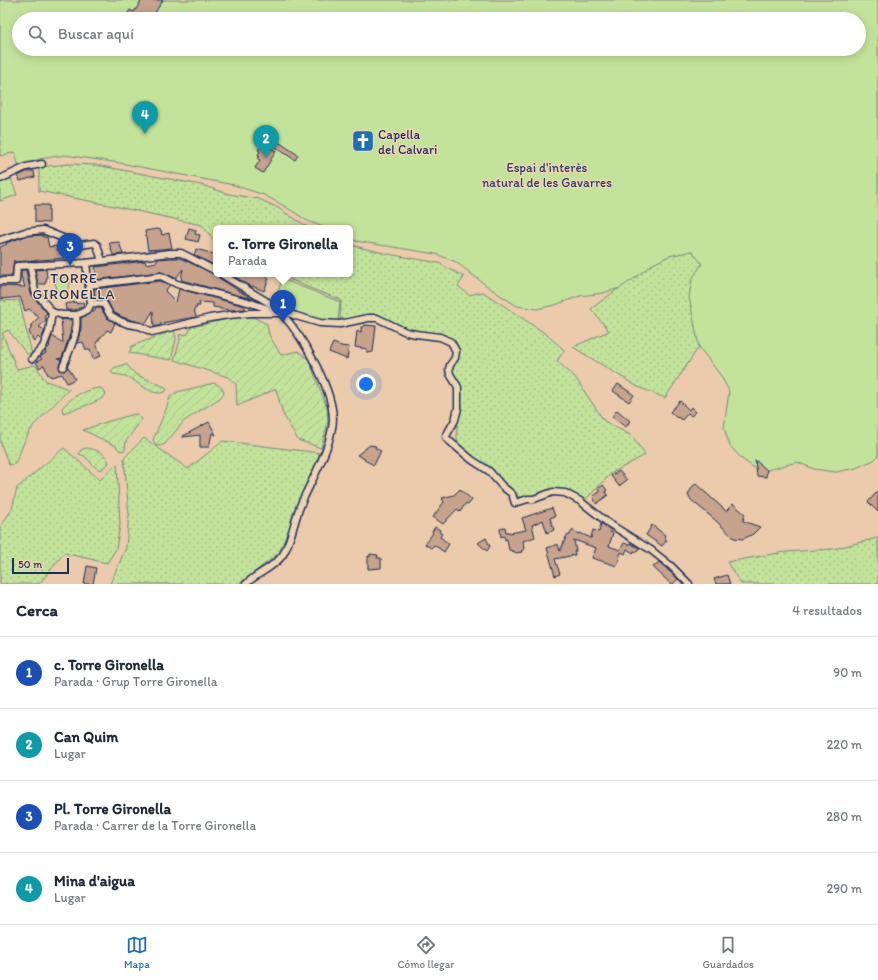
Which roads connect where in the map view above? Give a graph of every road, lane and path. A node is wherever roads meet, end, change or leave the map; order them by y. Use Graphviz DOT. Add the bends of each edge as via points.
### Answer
graph roads {
  1 [pos="42,164"];
  2 [pos="0,179"];
  3 [pos="0,240"];
  4 [pos="102,261"];
  5 [pos="86,263"];
  6 [pos="30,265"];
  7 [pos="213,269"];
  8 [pos="226,277"];
  9 [pos="0,281"];
  10 [pos="89,285"];
  11 [pos="91,304"];
  12 [pos="52,312"];
  13 [pos="281,312"];
  14 [pos="76,314"];
  15 [pos="32,359"];
  16 [pos="63,367"];
  17 [pos="246,584"];
  18 [pos="689,584"];
  1 -- 2 [label="street" via="26,167"];
  3 -- 4 [label="street" via="42,230 80,244 94,243"];
  4 -- 5 [label="street"];
  4 -- 7 [label="street" via="170,252 181,253"];
  5 -- 6 [label="street"];
  5 -- 10 [label="street"];
  6 -- 9 [label="street" via="17,266 16,280"];
  6 -- 12 [label="street" via="35,291"];
  8 -- 13 [label="street"];
  10 -- 11 [label="street"];
  10 -- 13 [label="street" via="161,276 176,284"];
  11 -- 13 [label="street" via="104,304 110,315 120,321 152,332 229,315"];
  11 -- 14 [label="street" via="82,313"];
  12 -- 14 [label="street" via="62,315"];
  12 -- 15 [label="street" via="49,332 43,347"];
  13 -- 17 [label="street" via="318,369 332,410 333,423 321,462 282,555"];
  13 -- 18 [label="street" via="324,324 377,318 406,332 440,337 450,342 456,351 449,370 458,387 458,408 447,439 489,471 512,494 515,503 553,492 566,493 651,550"];
  14 -- 16 [label="street" via="74,339"];
}
